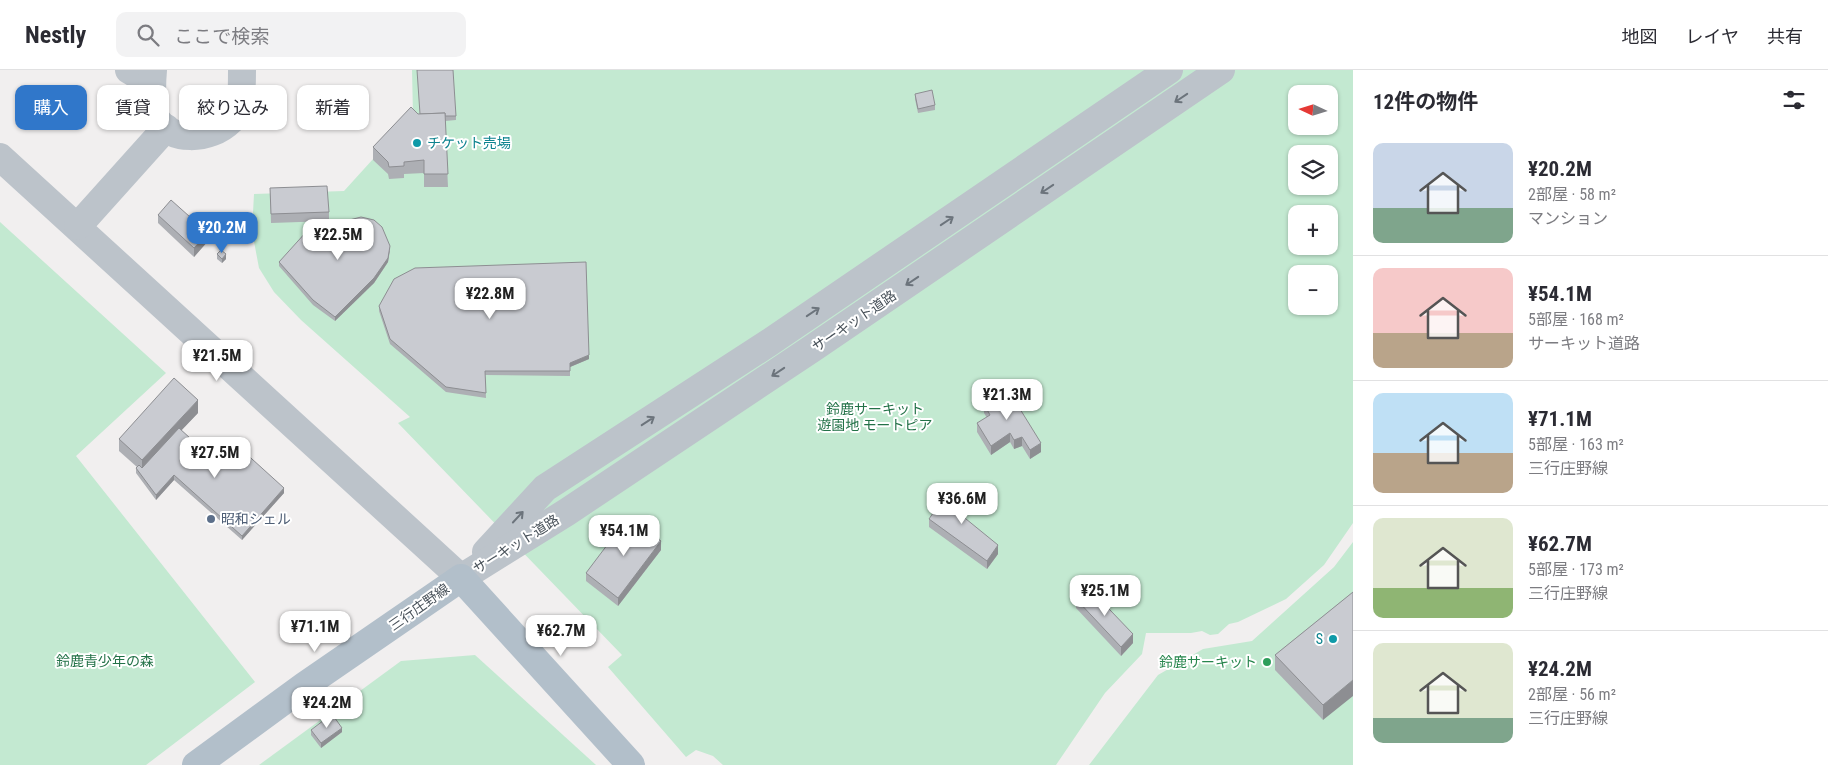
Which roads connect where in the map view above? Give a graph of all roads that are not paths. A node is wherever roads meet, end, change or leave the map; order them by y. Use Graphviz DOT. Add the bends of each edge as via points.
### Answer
graph roads {
  1 [pos="242,70"];
  2 [pos="1169,70"];
  3 [pos="1221,70"];
  4 [pos="164,130"];
  5 [pos="169,130"];
  6 [pos="0,157"];
  7 [pos="78,226"];
  8 [pos="461,578"];
  9 [pos="196,765"];
  10 [pos="631,765"];
  1 -- 5 [label="street" via="238,113 224,127 192,136"];
  8 -- 2 [label="street, サーキット道路, one-way" via="545,488 770,342"];
  3 -- 8 [label="street, サーキット道路, one-way" via="805,354 567,512"];
  4 -- 7 [label="street"];
  6 -- 7 [label="street"];
  7 -- 8 [label="street"];
  8 -- 9 [label="main road, 三行庄野線"];
  8 -- 10 [label="main road, 三行庄野線"];
}
